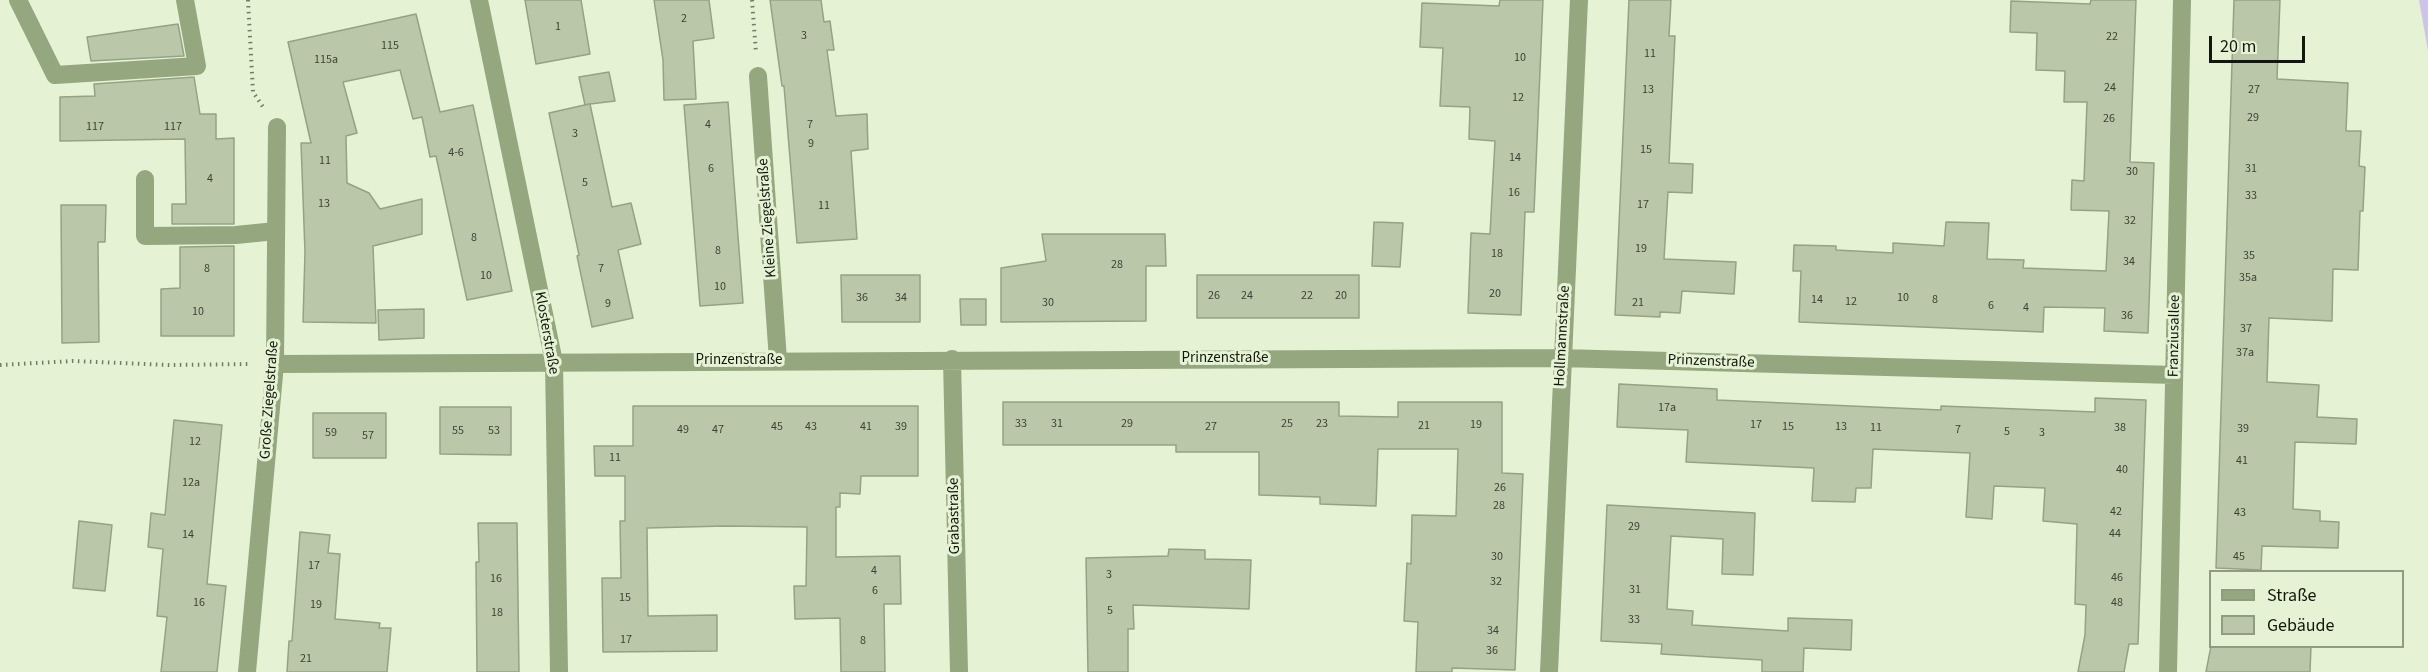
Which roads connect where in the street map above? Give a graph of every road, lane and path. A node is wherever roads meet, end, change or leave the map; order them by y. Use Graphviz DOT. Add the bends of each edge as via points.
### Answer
graph roads {
  1 [pos="18,0"];
  2 [pos="185,0"];
  3 [pos="248,0"];
  4 [pos="478,0"];
  5 [pos="752,0"];
  6 [pos="1579,0"];
  7 [pos="2182,0"];
  8 [pos="758,76"];
  9 [pos="277,127"];
  10 [pos="145,179"];
  11 [pos="276,231"];
  12 [pos="1562,358"];
  13 [pos="952,359"];
  14 [pos="778,360"];
  15 [pos="554,362"];
  16 [pos="275,364"];
  17 [pos="0,365"];
  18 [pos="2174,375"];
  19 [pos="247,672"];
  20 [pos="559,672"];
  21 [pos="959,672"];
  22 [pos="1549,672"];
  23 [pos="2168,672"];
  1 -- 2 [label="street" via="55,75 197,66"];
  3 -- 9 [label="path" via="253,92"];
  4 -- 15 [label="street, Klosterstraße"];
  5 -- 8 [label="path"];
  6 -- 12 [label="street, Hollmannstraße"];
  7 -- 18 [label="street, Franziusallee"];
  8 -- 14 [label="street, Kleine Ziegelstraße"];
  9 -- 11 [label="street, Große Ziegelstraße"];
  10 -- 11 [label="street" via="145,236"];
  11 -- 16 [label="street, Große Ziegelstraße"];
  12 -- 13 [label="street, Prinzenstraße"];
  12 -- 18 [label="street, Prinzenstraße"];
  12 -- 22 [label="street, Hollmannstraße"];
  13 -- 14 [label="street, Prinzenstraße"];
  13 -- 21 [label="street, Grabastraße"];
  14 -- 15 [label="street, Prinzenstraße"];
  15 -- 16 [label="street, Prinzenstraße"];
  15 -- 20 [label="street, Klosterstraße"];
  16 -- 17 [label="path" via="74,361"];
  16 -- 19 [label="street, Große Ziegelstraße"];
  18 -- 23 [label="street, Franziusallee"];
}
